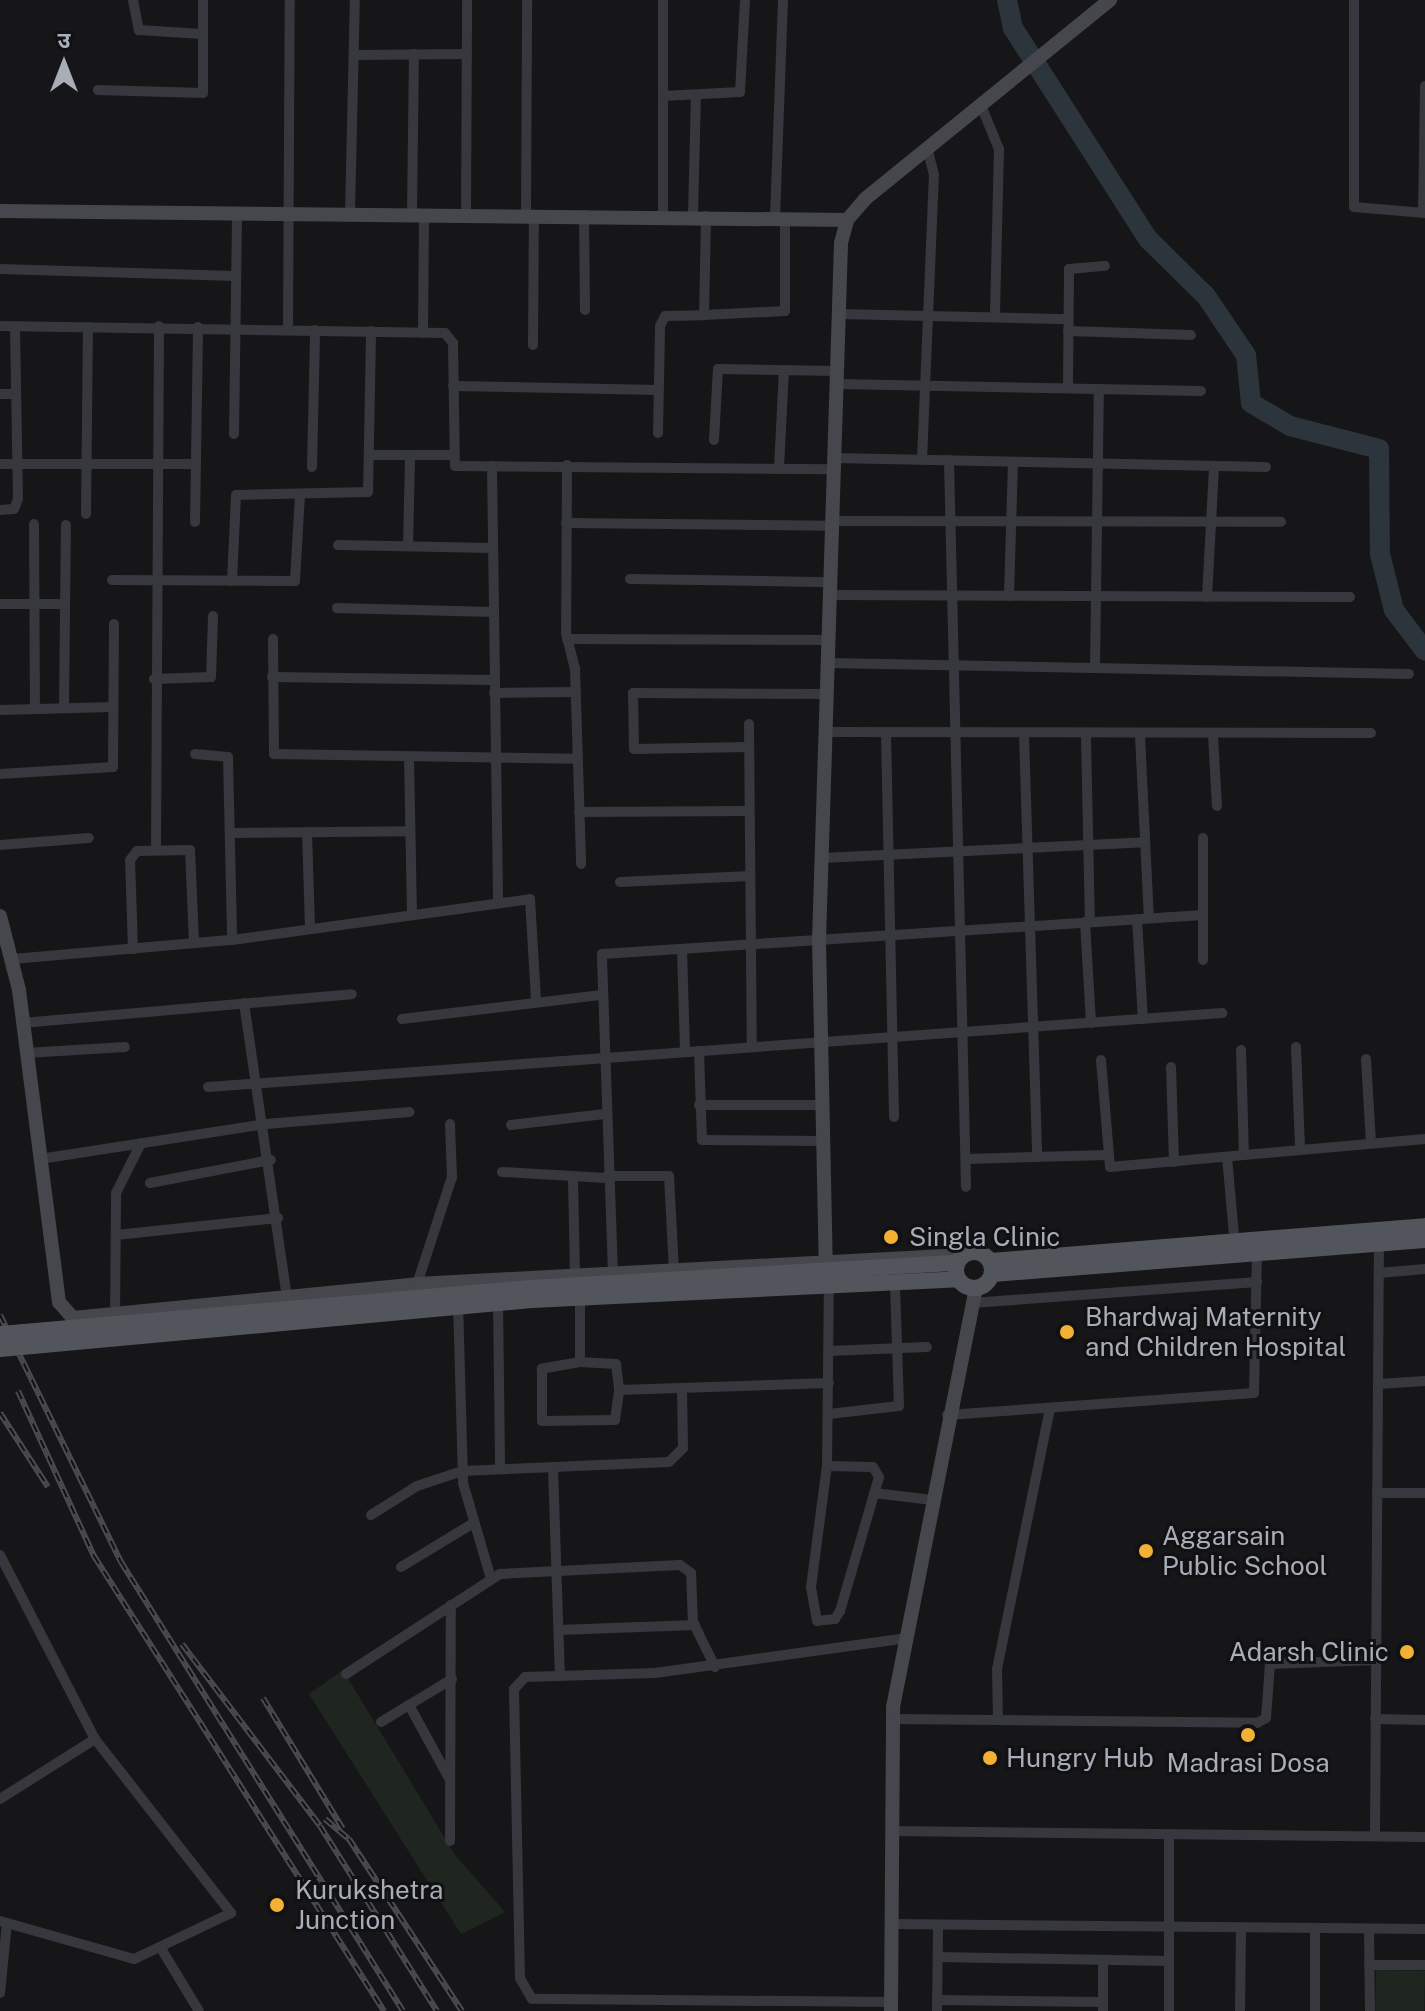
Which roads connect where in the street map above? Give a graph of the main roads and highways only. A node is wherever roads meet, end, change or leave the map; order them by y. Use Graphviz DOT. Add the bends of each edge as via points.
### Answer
graph roads {
  1 [pos="1425,1226"];
  2 [pos="1379,1237"];
  3 [pos="1425,1240"];
  4 [pos="1235,1248"];
  5 [pos="959,1266"];
  6 [pos="992,1268"];
  7 [pos="827,1274"];
  8 [pos="532,1294"];
  9 [pos="0,1334"];
  10 [pos="0,1349"];
  1 -- 2 [label="main road"];
  2 -- 3 [label="main road"];
  2 -- 4 [label="main road"];
  2 -- 4 [label="main road" via="1257,1253"];
  4 -- 6 [label="main road"];
  5 -- 6 [label="main road" via="976,1251"];
  5 -- 6 [label="main road" via="974,1296"];
  5 -- 7 [label="main road"];
  5 -- 7 [label="main road" via="895,1283"];
  7 -- 8 [label="main road"];
  7 -- 8 [label="main road" via="580,1299"];
  8 -- 9 [label="main road, bridge"];
  8 -- 10 [label="main road, bridge"];
}
